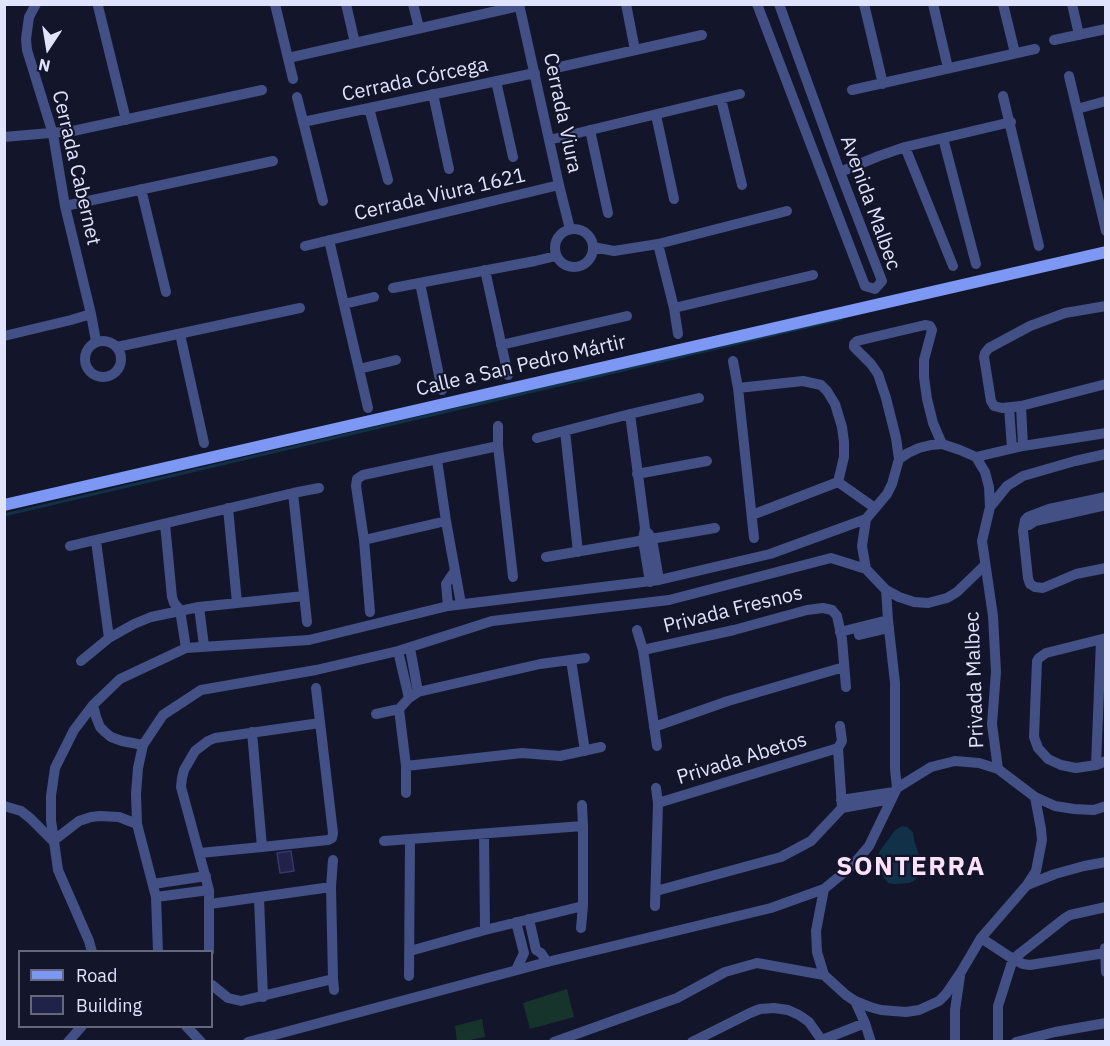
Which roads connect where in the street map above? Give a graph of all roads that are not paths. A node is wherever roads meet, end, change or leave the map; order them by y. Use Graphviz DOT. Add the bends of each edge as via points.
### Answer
graph roads {
  1 [pos="36,4"];
  2 [pos="275,4"];
  3 [pos="346,4"];
  4 [pos="413,4"];
  5 [pos="626,4"];
  6 [pos="757,4"];
  7 [pos="779,4"];
  8 [pos="864,4"];
  9 [pos="933,4"];
  10 [pos="1003,4"];
  11 [pos="1072,4"];
  12 [pos="519,5"];
  13 [pos="98,6"];
  14 [pos="479,9"];
  15 [pos="419,28"];
  16 [pos="1106,29"];
  17 [pos="702,35"];
  18 [pos="1079,35"];
  19 [pos="1054,40"];
  20 [pos="355,43"];
  21 [pos="1035,49"];
  22 [pos="635,50"];
  23 [pos="1015,53"];
  24 [pos="288,58"];
  25 [pos="560,67"];
  26 [pos="948,68"];
  27 [pos="535,73"];
  28 [pos="1069,76"];
  29 [pos="292,79"];
  30 [pos="496,81"];
  31 [pos="883,84"];
  32 [pos="262,90"];
  33 [pos="852,90"];
  34 [pos="433,94"];
  35 [pos="740,94"];
  36 [pos="1003,96"];
  37 [pos="297,97"];
  38 [pos="721,99"];
  39 [pos="1106,101"];
  40 [pos="369,108"];
  41 [pos="1077,109"];
  42 [pos="656,114"];
  43 [pos="126,120"];
  44 [pos="303,122"];
  45 [pos="1011,122"];
  46 [pos="590,130"];
  47 [pos="54,134"];
  48 [pos="4,136"];
  49 [pos="943,138"];
  50 [pos="549,140"];
  51 [pos="905,147"];
  52 [pos="513,157"];
  53 [pos="273,161"];
  54 [pos="449,169"];
  55 [pos="840,172"];
  56 [pos="388,180"];
  57 [pos="559,185"];
  58 [pos="742,185"];
  59 [pos="141,189"];
  60 [pos="674,200"];
  61 [pos="323,201"];
  62 [pos="65,206"];
  63 [pos="788,211"];
  64 [pos="1103,212"];
  65 [pos="608,213"];
  66 [pos="570,229"];
  67 [pos="1106,231"];
  68 [pos="329,240"];
  69 [pos="658,244"];
  70 [pos="305,246"];
  71 [pos="1039,246"];
  72 [pos="593,247"];
  73 [pos="1106,252"];
  74 [pos="556,256"];
  75 [pos="976,264"];
  76 [pos="953,266"];
  77 [pos="485,270"];
  78 [pos="813,275"];
  79 [pos="420,283"];
  80 [pos="393,288"];
  81 [pos="166,292"];
  82 [pos="374,297"];
  83 [pos="344,304"];
  84 [pos="1106,306"];
  85 [pos="300,308"];
  86 [pos="674,308"];
  87 [pos="91,314"];
  88 [pos="627,316"];
  89 [pos="180,334"];
  90 [pos="678,334"];
  91 [pos="4,336"];
  92 [pos="96,341"];
  93 [pos="501,345"];
  94 [pos="117,347"];
  95 [pos="396,360"];
  96 [pos="733,361"];
  97 [pos="359,369"];
  98 [pos="508,375"];
  99 [pos="1106,384"];
  100 [pos="738,388"];
  101 [pos="442,390"];
  102 [pos="699,398"];
  103 [pos="1015,407"];
  104 [pos="368,408"];
  105 [pos="630,414"];
  106 [pos="498,426"];
  107 [pos="565,431"];
  108 [pos="1106,433"];
  109 [pos="537,438"];
  110 [pos="204,443"];
  111 [pos="942,444"];
  112 [pos="498,446"];
  113 [pos="1023,446"];
  114 [pos="1012,448"];
  115 [pos="1106,454"];
  116 [pos="976,457"];
  117 [pos="437,459"];
  118 [pos="898,459"];
  119 [pos="707,461"];
  120 [pos="637,474"];
  121 [pos="838,482"];
  122 [pos="320,488"];
  123 [pos="293,493"];
  124 [pos="1106,496"];
  125 [pos="4,505"];
  126 [pos="1106,505"];
  127 [pos="990,507"];
  128 [pos="228,508"];
  129 [pos="875,508"];
  130 [pos="752,515"];
  131 [pos="866,519"];
  132 [pos="446,521"];
  133 [pos="165,524"];
  134 [pos="715,528"];
  135 [pos="1023,531"];
  136 [pos="754,538"];
  137 [pos="647,539"];
  138 [pos="364,540"];
  139 [pos="96,541"];
  140 [pos="70,546"];
  141 [pos="578,552"];
  142 [pos="546,557"];
  143 [pos="985,565"];
  144 [pos="1106,568"];
  145 [pos="866,569"];
  146 [pos="454,572"];
  147 [pos="513,577"];
  148 [pos="654,581"];
  149 [pos="886,590"];
  150 [pos="304,596"];
  151 [pos="237,603"];
  152 [pos="460,604"];
  153 [pos="448,606"];
  154 [pos="199,607"];
  155 [pos="180,610"];
  156 [pos="370,612"];
  157 [pos="307,622"];
  158 [pos="888,624"];
  159 [pos="637,630"];
  160 [pos="841,635"];
  161 [pos="109,638"];
  162 [pos="1103,639"];
  163 [pos="204,646"];
  164 [pos="186,648"];
  165 [pos="410,648"];
  166 [pos="643,650"];
  167 [pos="398,651"];
  168 [pos="585,658"];
  169 [pos="571,660"];
  170 [pos="81,661"];
  171 [pos="844,667"];
  172 [pos="846,687"];
  173 [pos="316,688"];
  174 [pos="413,695"];
  175 [pos="93,705"];
  176 [pos="399,709"];
  177 [pos="376,714"];
  178 [pos="320,723"];
  179 [pos="840,726"];
  180 [pos="654,728"];
  181 [pos="252,732"];
  182 [pos="142,745"];
  183 [pos="657,746"];
  184 [pos="601,747"];
  185 [pos="838,748"];
  186 [pos="585,751"];
  187 [pos="1101,763"];
  188 [pos="406,766"];
  189 [pos="998,769"];
  190 [pos="656,788"];
  191 [pos="406,793"];
  192 [pos="894,793"];
  193 [pos="1035,797"];
  194 [pos="658,803"];
  195 [pos="842,804"];
  196 [pos="582,805"];
  197 [pos="4,806"];
  198 [pos="1106,806"];
  199 [pos="137,824"];
  200 [pos="583,826"];
  201 [pos="484,834"];
  202 [pos="410,839"];
  203 [pos="53,841"];
  204 [pos="384,841"];
  205 [pos="262,847"];
  206 [pos="200,853"];
  207 [pos="333,860"];
  208 [pos="1106,862"];
  209 [pos="206,876"];
  210 [pos="153,884"];
  211 [pos="1027,885"];
  212 [pos="331,887"];
  213 [pos="209,890"];
  214 [pos="824,890"];
  215 [pos="656,891"];
  216 [pos="156,897"];
  217 [pos="259,898"];
  218 [pos="210,904"];
  219 [pos="583,906"];
  220 [pos="655,906"];
  221 [pos="1106,907"];
  222 [pos="529,919"];
  223 [pos="516,922"];
  224 [pos="581,928"];
  225 [pos="485,930"];
  226 [pos="981,938"];
  227 [pos="1106,947"];
  228 [pos="92,950"];
  229 [pos="158,950"];
  230 [pos="209,950"];
  231 [pos="536,950"];
  232 [pos="410,951"];
  233 [pos="524,953"];
  234 [pos="1105,953"];
  235 [pos="1013,959"];
  236 [pos="547,962"];
  237 [pos="516,970"];
  238 [pos="961,972"];
  239 [pos="1106,972"];
  240 [pos="824,975"];
  241 [pos="409,976"];
  242 [pos="333,979"];
  243 [pos="213,986"];
  244 [pos="334,990"];
  245 [pos="263,997"];
  246 [pos="855,1001"];
  247 [pos="866,1023"];
  248 [pos="1106,1023"];
  249 [pos="80,1028"];
  250 [pos="188,1028"];
  251 [pos="704,1039"];
  252 [pos="867,1040"];
  253 [pos="68,1041"];
  254 [pos="201,1041"];
  255 [pos="248,1041"];
  256 [pos="554,1041"];
  257 [pos="692,1041"];
  258 [pos="823,1041"];
  259 [pos="955,1041"];
  260 [pos="998,1041"];
  261 [pos="1016,1041"];
  1 -- 47 [label="street, Cerrada Cabernet" via="29,17 27,50"];
  2 -- 24 [label="street"];
  3 -- 20 [label="street"];
  4 -- 15 [label="street"];
  5 -- 22 [label="street"];
  6 -- 55 [label="street, Avenida Malbec" via="865,286 875,289 882,281"];
  7 -- 55 [label="street, Avenida Malbec"];
  8 -- 31 [label="street"];
  9 -- 26 [label="street"];
  10 -- 23 [label="street"];
  11 -- 18 [label="street"];
  12 -- 14 [label="street"];
  12 -- 27 [label="street, Cerrada Viura"];
  13 -- 43 [label="street"];
  14 -- 15 [label="street"];
  15 -- 20 [label="street"];
  16 -- 18 [label="street"];
  17 -- 22 [label="street"];
  18 -- 19 [label="street"];
  20 -- 24 [label="street"];
  21 -- 23 [label="street"];
  22 -- 25 [label="street"];
  23 -- 26 [label="street"];
  24 -- 29 [label="street"];
  26 -- 31 [label="street"];
  27 -- 30 [label="street, Cerrada Córcega"];
  27 -- 50 [label="street, Cerrada Viura"];
  28 -- 41 [label="street"];
  30 -- 34 [label="street, Cerrada Córcega"];
  30 -- 52 [label="street"];
  31 -- 33 [label="street"];
  32 -- 43 [label="street"];
  34 -- 40 [label="street, Cerrada Córcega"];
  34 -- 54 [label="street"];
  35 -- 38 [label="street"];
  36 -- 45 [label="street"];
  37 -- 44 [label="street"];
  38 -- 42 [label="street"];
  38 -- 58 [label="street"];
  39 -- 41 [label="street"];
  40 -- 44 [label="street, Cerrada Córcega"];
  40 -- 56 [label="street"];
  41 -- 64 [label="street"];
  42 -- 46 [label="street"];
  42 -- 60 [label="street"];
  43 -- 47 [label="street"];
  44 -- 61 [label="street"];
  45 -- 49 [label="street"];
  45 -- 71 [label="street"];
  46 -- 50 [label="street"];
  46 -- 65 [label="street"];
  47 -- 48 [label="street"];
  47 -- 62 [label="street, Cerrada Cabernet"];
  49 -- 51 [label="street"];
  49 -- 75 [label="street"];
  50 -- 57 [label="street, Cerrada Viura"];
  51 -- 55 [label="street"];
  51 -- 76 [label="street"];
  53 -- 59 [label="street"];
  57 -- 66 [label="street, Cerrada Viura"];
  57 -- 68 [label="street, Cerrada Viura 1621"];
  59 -- 62 [label="street"];
  59 -- 81 [label="street"];
  62 -- 87 [label="street, Cerrada Cabernet"];
  63 -- 69 [label="street"];
  64 -- 67 [label="street"];
  66 -- 72 [label="street" via="585,232"];
  66 -- 74 [label="street" via="555,242"];
  68 -- 70 [label="street, Cerrada Viura 1621"];
  68 -- 83 [label="street"];
  69 -- 72 [label="street" via="614,251"];
  69 -- 86 [label="street"];
  72 -- 74 [label="street" via="590,259 576,267"];
  73 -- 125 [label="main road, Calle a San Pedro Mártir"];
  74 -- 77 [label="street"];
  77 -- 79 [label="street"];
  77 -- 93 [label="street"];
  78 -- 86 [label="street"];
  79 -- 80 [label="street"];
  79 -- 101 [label="street"];
  82 -- 83 [label="street"];
  83 -- 97 [label="street"];
  84 -- 103 [label="street" via="1065,313 1030,326 987,350 984,361 991,402 1002,408"];
  85 -- 89 [label="street"];
  86 -- 90 [label="street"];
  87 -- 91 [label="street"];
  87 -- 92 [label="street, Cerrada Cabernet"];
  88 -- 93 [label="street"];
  89 -- 94 [label="street"];
  89 -- 110 [label="street"];
  92 -- 94 [label="street" via="108,341"];
  92 -- 94 [label="street" via="87,349 84,361 89,372 100,377 112,374 120,365"];
  93 -- 98 [label="street"];
  95 -- 97 [label="street"];
  96 -- 100 [label="street"];
  97 -- 104 [label="street"];
  99 -- 103 [label="street"];
  100 -- 121 [label="street" via="803,381 821,384 836,404 844,442"];
  100 -- 130 [label="street"];
  102 -- 105 [label="street"];
  103 -- 113 [label="street"];
  103 -- 114 [label="street"];
  105 -- 107 [label="street"];
  105 -- 120 [label="street"];
  106 -- 112 [label="street"];
  107 -- 109 [label="street"];
  107 -- 141 [label="street"];
  108 -- 113 [label="street"];
  111 -- 116 [label="street"];
  111 -- 118 [label="street" via="919,448"];
  111 -- 118 [label="street" via="933,423 924,376 930,326 857,341 854,346 878,374"];
  112 -- 117 [label="street"];
  112 -- 147 [label="street"];
  113 -- 114 [label="street"];
  114 -- 116 [label="street"];
  115 -- 127 [label="street" via="1015,480"];
  116 -- 127 [label="street, Privada Malbec" via="988,480"];
  117 -- 132 [label="street"];
  117 -- 138 [label="street" via="363,474 357,479"];
  118 -- 129 [label="street" via="892,484"];
  119 -- 120 [label="street"];
  120 -- 137 [label="street"];
  121 -- 129 [label="street"];
  121 -- 130 [label="street"];
  122 -- 123 [label="street"];
  123 -- 128 [label="street"];
  123 -- 150 [label="street"];
  124 -- 135 [label="street" via="1028,517"];
  126 -- 135 [label="street" via="1035,521"];
  127 -- 143 [label="street, Privada Malbec" via="982,541"];
  128 -- 133 [label="street"];
  128 -- 151 [label="street"];
  129 -- 131 [label="street"];
  130 -- 136 [label="street"];
  131 -- 145 [label="street" via="862,546"];
  131 -- 148 [label="street" via="770,554"];
  132 -- 138 [label="street"];
  132 -- 146 [label="street"];
  133 -- 139 [label="street"];
  133 -- 155 [label="street" via="172,597"];
  134 -- 137 [label="street"];
  135 -- 144 [label="street" via="1028,579 1035,587 1043,588 1076,574"];
  137 -- 141 [label="street"];
  137 -- 148 [label="street"];
  138 -- 156 [label="street"];
  139 -- 140 [label="street"];
  139 -- 161 [label="street"];
  141 -- 142 [label="street"];
  143 -- 149 [label="street" via="957,592 941,600 914,603"];
  143 -- 189 [label="street, Privada Malbec" via="996,672 992,724"];
  145 -- 149 [label="street"];
  145 -- 165 [label="street" via="831,558 669,600 492,621"];
  146 -- 152 [label="street"];
  146 -- 153 [label="street" via="446,584"];
  148 -- 152 [label="street"];
  149 -- 158 [label="street"];
  150 -- 151 [label="street"];
  150 -- 157 [label="street"];
  151 -- 154 [label="street"];
  152 -- 153 [label="street"];
  153 -- 163 [label="street" via="309,640"];
  154 -- 155 [label="street"];
  154 -- 163 [label="street"];
  155 -- 161 [label="street" via="143,620"];
  155 -- 164 [label="street"];
  158 -- 160 [label="street"];
  158 -- 192 [label="street" via="895,683"];
  159 -- 166 [label="street, Privada Fresnos"];
  160 -- 166 [label="street, Privada Fresnos" via="835,613 817,608"];
  160 -- 171 [label="street, Privada Fresnos"];
  161 -- 170 [label="street"];
  162 -- 187 [label="street"];
  162 -- 187 [label="street" via="1039,658 1034,737 1047,759 1061,765 1076,768"];
  163 -- 164 [label="street"];
  164 -- 175 [label="street" via="120,679"];
  165 -- 167 [label="street"];
  165 -- 174 [label="street"];
  166 -- 180 [label="street, Privada Fresnos"];
  167 -- 174 [label="street"];
  167 -- 182 [label="street" via="201,690 163,715"];
  168 -- 169 [label="street"];
  169 -- 174 [label="street"];
  169 -- 186 [label="street"];
  171 -- 172 [label="street, Privada Fresnos"];
  171 -- 180 [label="street" via="728,701"];
  173 -- 178 [label="street"];
  174 -- 176 [label="street"];
  175 -- 182 [label="street" via="96,717 111,737"];
  175 -- 203 [label="street" via="74,730 56,768 51,796"];
  176 -- 177 [label="street"];
  176 -- 188 [label="street"];
  178 -- 181 [label="street"];
  178 -- 205 [label="street" via="332,838"];
  179 -- 185 [label="street, Privada Abetos" via="842,741"];
  180 -- 183 [label="street, Privada Fresnos"];
  181 -- 205 [label="street"];
  181 -- 206 [label="street" via="208,741 195,751 184,770 182,787"];
  182 -- 199 [label="street" via="136,780"];
  184 -- 186 [label="street"];
  185 -- 194 [label="street, Privada Abetos"];
  185 -- 195 [label="street, Privada Abetos"];
  186 -- 188 [label="street" via="560,756 509,754"];
  188 -- 191 [label="street"];
  189 -- 192 [label="street" via="968,761 941,763"];
  189 -- 193 [label="street, Privada Malbec"];
  190 -- 194 [label="street, Privada Abetos"];
  192 -- 195 [label="street"];
  192 -- 214 [label="street" via="869,846"];
  193 -- 198 [label="street, Privada Malbec" via="1074,809"];
  193 -- 211 [label="street" via="1042,840 1036,871"];
  194 -- 215 [label="street, Privada Abetos"];
  195 -- 215 [label="street" via="811,841 781,857"];
  196 -- 200 [label="street"];
  197 -- 203 [label="street" via="30,818"];
  199 -- 203 [label="street" via="119,817 91,817 79,821"];
  199 -- 210 [label="street"];
  200 -- 201 [label="street"];
  200 -- 219 [label="street"];
  201 -- 202 [label="street"];
  201 -- 225 [label="street"];
  202 -- 204 [label="street"];
  202 -- 232 [label="street"];
  203 -- 228 [label="street" via="58,870"];
  205 -- 206 [label="street"];
  206 -- 209 [label="street"];
  207 -- 212 [label="street"];
  208 -- 211 [label="street"];
  209 -- 210 [label="street"];
  209 -- 213 [label="street"];
  210 -- 216 [label="street"];
  211 -- 226 [label="street"];
  212 -- 217 [label="street"];
  212 -- 242 [label="street"];
  213 -- 216 [label="street"];
  213 -- 218 [label="street"];
  214 -- 236 [label="street" via="771,908"];
  214 -- 240 [label="street" via="816,931"];
  215 -- 220 [label="street, Privada Abetos"];
  216 -- 229 [label="street"];
  217 -- 218 [label="street"];
  217 -- 245 [label="street"];
  218 -- 230 [label="street"];
  219 -- 222 [label="street"];
  219 -- 224 [label="street"];
  221 -- 235 [label="street" via="1065,918"];
  222 -- 223 [label="street"];
  222 -- 231 [label="street"];
  223 -- 225 [label="street"];
  223 -- 233 [label="street"];
  225 -- 232 [label="street"];
  226 -- 235 [label="street"];
  226 -- 238 [label="street"];
  227 -- 234 [label="street"];
  231 -- 233 [label="street"];
  231 -- 236 [label="street"];
  232 -- 241 [label="street"];
  233 -- 237 [label="street"];
  234 -- 235 [label="street" via="1030,965"];
  234 -- 239 [label="street"];
  235 -- 260 [label="street" via="998,1006"];
  236 -- 237 [label="street"];
  237 -- 255 [label="street"];
  238 -- 246 [label="street" via="939,1001 919,1010 881,1010"];
  238 -- 259 [label="street"];
  240 -- 246 [label="street"];
  240 -- 256 [label="street" via="757,963 725,972 677,998"];
  242 -- 244 [label="street"];
  242 -- 245 [label="street"];
  243 -- 245 [label="street" via="228,998 241,1001"];
  246 -- 247 [label="street"];
  247 -- 252 [label="street"];
  247 -- 258 [label="street"];
  248 -- 261 [label="street"];
  249 -- 253 [label="street"];
  250 -- 254 [label="street"];
  251 -- 257 [label="street"];
  251 -- 258 [label="street" via="750,1013 774,1008 804,1018"];
}
